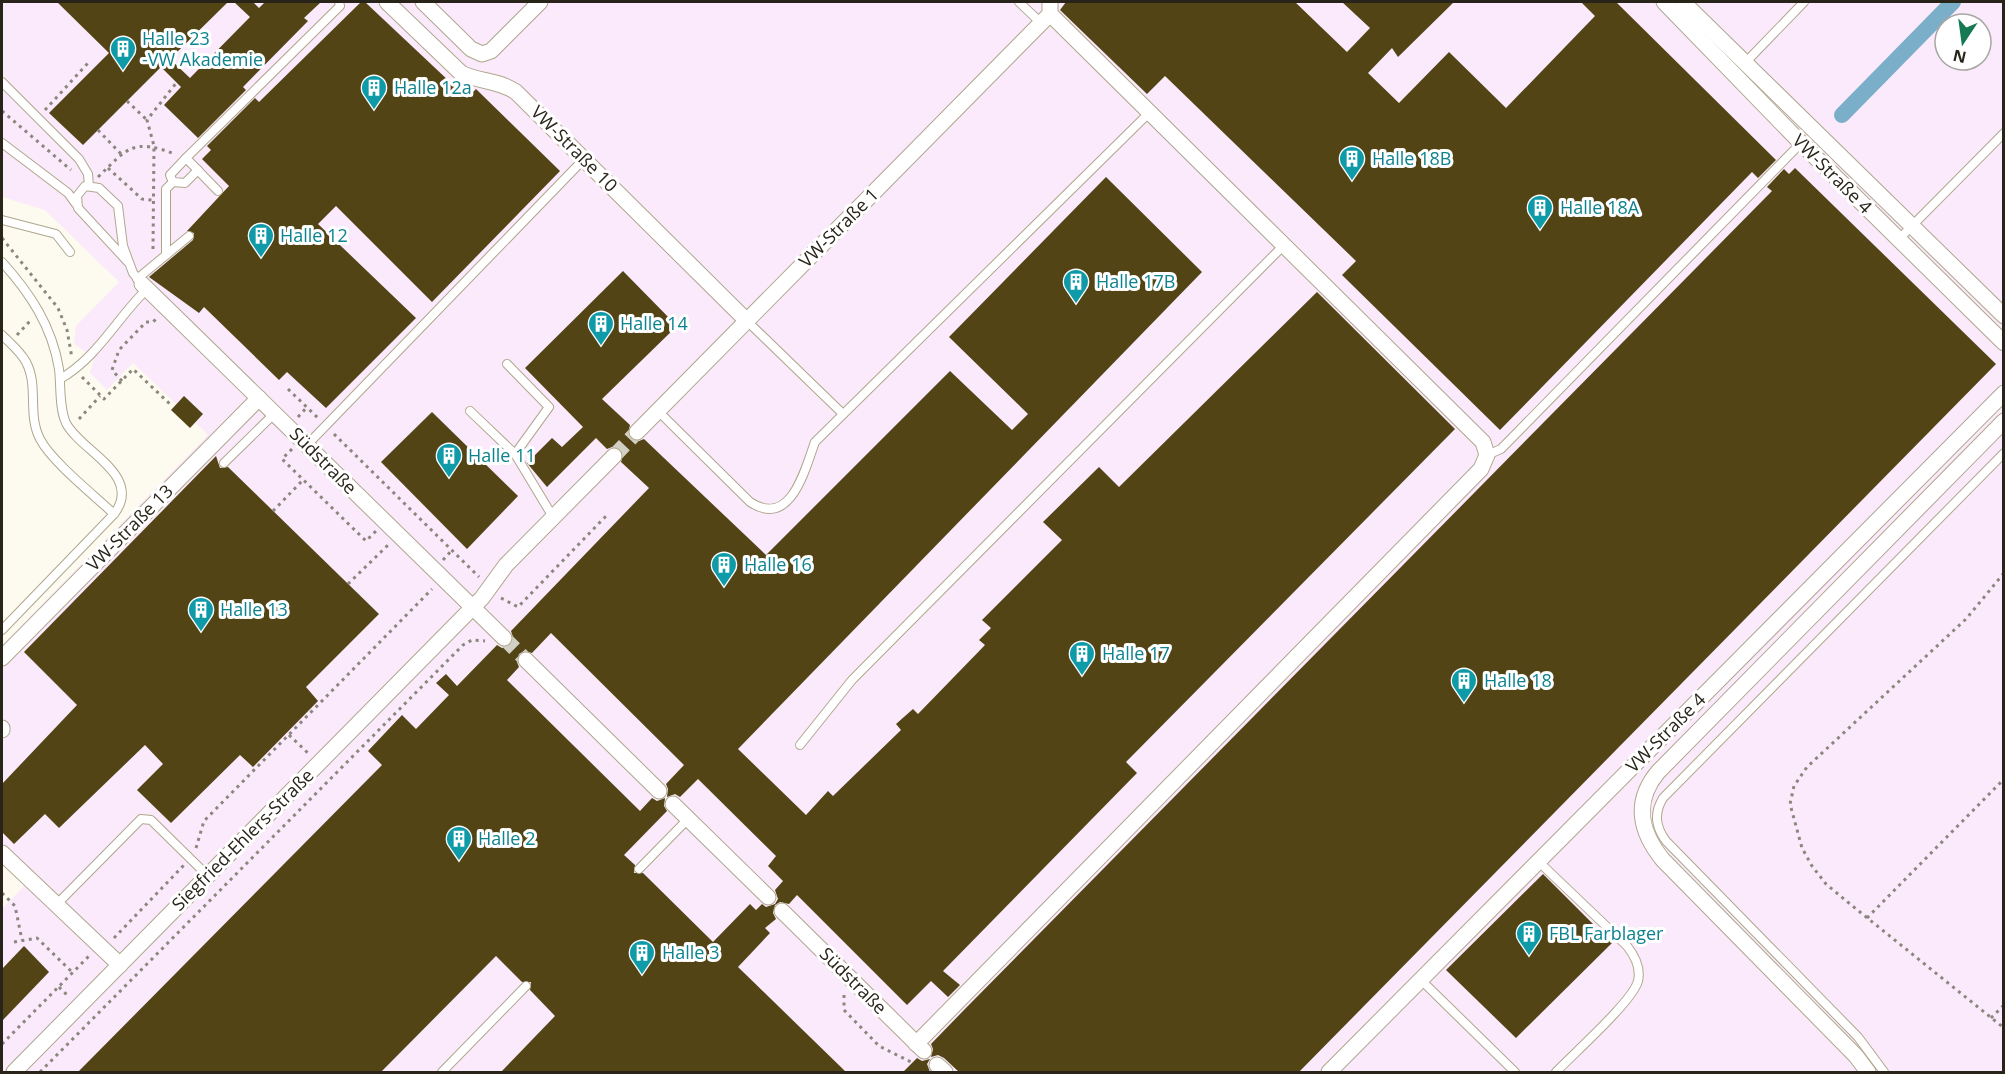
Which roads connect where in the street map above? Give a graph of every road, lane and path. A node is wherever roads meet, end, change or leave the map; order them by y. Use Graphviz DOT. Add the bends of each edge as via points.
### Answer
graph roads {
  1 [pos="339,2"];
  2 [pos="423,2"];
  3 [pos="540,2"];
  4 [pos="1019,2"];
  5 [pos="1664,2"];
  6 [pos="1683,2"];
  7 [pos="1804,2"];
  8 [pos="391,3"];
  9 [pos="1047,13"];
  10 [pos="1746,62"];
  11 [pos="88,63"];
  12 [pos="177,82"];
  13 [pos="3,85"];
  14 [pos="127,101"];
  15 [pos="2,111"];
  16 [pos="1149,113"];
  17 [pos="38,118"];
  18 [pos="147,120"];
  19 [pos="98,130"];
  20 [pos="2004,133"];
  21 [pos="2,143"];
  22 [pos="1801,143"];
  23 [pos="154,147"];
  24 [pos="121,154"];
  25 [pos="186,158"];
  26 [pos="584,159"];
  27 [pos="108,168"];
  28 [pos="198,170"];
  29 [pos="173,182"];
  30 [pos="89,186"];
  31 [pos="218,191"];
  32 [pos="152,200"];
  33 [pos="76,204"];
  34 [pos="2,220"];
  35 [pos="1912,226"];
  36 [pos="189,236"];
  37 [pos="1899,240"];
  38 [pos="1284,245"];
  39 [pos="70,252"];
  40 [pos="166,255"];
  41 [pos="127,261"];
  42 [pos="2,262"];
  43 [pos="153,265"];
  44 [pos="142,284"];
  45 [pos="167,307"];
  46 [pos="2004,316"];
  47 [pos="747,321"];
  48 [pos="2,335"];
  49 [pos="2004,344"];
  50 [pos="507,364"];
  51 [pos="60,379"];
  52 [pos="122,381"];
  53 [pos="288,389"];
  54 [pos="2004,393"];
  55 [pos="101,396"];
  56 [pos="259,398"];
  57 [pos="105,399"];
  58 [pos="172,406"];
  59 [pos="470,411"];
  60 [pos="658,411"];
  61 [pos="275,413"];
  62 [pos="843,414"];
  63 [pos="79,419"];
  64 [pos="2004,421"];
  65 [pos="326,425"];
  66 [pos="637,432"];
  67 [pos="286,442"];
  68 [pos="307,445"];
  69 [pos="2004,453"];
  70 [pos="515,454"];
  71 [pos="1487,455"];
  72 [pos="614,456"];
  73 [pos="224,463"];
  74 [pos="303,480"];
  75 [pos="273,511"];
  76 [pos="114,514"];
  77 [pos="608,514"];
  78 [pos="553,518"];
  79 [pos="389,543"];
  80 [pos="397,550"];
  81 [pos="2004,573"];
  82 [pos="430,582"];
  83 [pos="348,584"];
  84 [pos="490,588"];
  85 [pos="472,608"];
  86 [pos="2,630"];
  87 [pos="498,642"];
  88 [pos="2,658"];
  89 [pos="526,660"];
  90 [pos="800,745"];
  91 [pos="2004,779"];
  92 [pos="659,791"];
  93 [pos="673,804"];
  94 [pos="688,819"];
  95 [pos="2,853"];
  96 [pos="190,858"];
  97 [pos="1539,862"];
  98 [pos="639,869"];
  99 [pos="207,876"];
  100 [pos="2,893"];
  101 [pos="768,897"];
  102 [pos="56,905"];
  103 [pos="783,911"];
  104 [pos="1867,918"];
  105 [pos="22,940"];
  106 [pos="14,942"];
  107 [pos="101,947"];
  108 [pos="120,965"];
  109 [pos="72,972"];
  110 [pos="1421,980"];
  111 [pos="526,986"];
  112 [pos="844,989"];
  113 [pos="2004,1005"];
  114 [pos="1991,1018"];
  115 [pos="2004,1028"];
  116 [pos="2,1044"];
  117 [pos="912,1063"];
  118 [pos="14,1072"];
  119 [pos="40,1072"];
  120 [pos="442,1072"];
  121 [pos="1329,1072"];
  122 [pos="1515,1072"];
  123 [pos="1556,1072"];
  124 [pos="1868,1072"];
  125 [pos="1884,1072"];
  1 -- 25 [label="lane" via="340,6"];
  2 -- 3 [label="street" via="471,49 482,54 491,51"];
  4 -- 9 [label="lane"];
  5 -- 22 [label="street, VW-Straße 4"];
  6 -- 10 [label="street"];
  7 -- 10 [label="lane"];
  8 -- 26 [label="street, VW-Straße 10" via="461,73 516,92"];
  9 -- 16 [label="street"];
  9 -- 47 [label="street, VW-Straße 1"];
  10 -- 35 [label="street"];
  11 -- 17 [label="path"];
  12 -- 18 [label="path"];
  13 -- 17 [label="lane"];
  14 -- 18 [label="path"];
  15 -- 30 [label="path"];
  16 -- 38 [label="street"];
  16 -- 62 [label="lane"];
  17 -- 30 [label="lane" via="83,164"];
  18 -- 23 [label="path"];
  19 -- 24 [label="path"];
  20 -- 35 [label="lane"];
  21 -- 33 [label="lane" via="68,193"];
  22 -- 37 [label="street, VW-Straße 4"];
  22 -- 71 [label="lane" via="1501,449"];
  23 -- 24 [label="path" via="126,149"];
  23 -- 25 [label="path"];
  23 -- 32 [label="path"];
  24 -- 27 [label="path"];
  25 -- 28 [label="lane"];
  25 -- 29 [label="lane" via="170,175"];
  26 -- 47 [label="street, VW-Straße 10"];
  26 -- 65 [label="lane"];
  27 -- 30 [label="path"];
  27 -- 32 [label="path" via="142,199"];
  28 -- 29 [label="lane" via="185,183"];
  28 -- 31 [label="lane"];
  29 -- 40 [label="lane" via="166,189"];
  30 -- 33 [label="lane" via="79,192"];
  30 -- 41 [label="lane" via="103,191 120,209"];
  32 -- 43 [label="path"];
  33 -- 41 [label="lane"];
  34 -- 39 [label="lane" via="56,234"];
  35 -- 37 [label="lane"];
  35 -- 46 [label="street"];
  36 -- 40 [label="lane"];
  37 -- 49 [label="street, VW-Straße 4"];
  38 -- 71 [label="street" via="1484,442"];
  38 -- 90 [label="lane" via="852,680"];
  40 -- 43 [label="lane"];
  41 -- 44 [label="lane"];
  42 -- 51 [label="lane" via="46,322"];
  43 -- 44 [label="lane"];
  44 -- 45 [label="street, Südstraße"];
  44 -- 51 [label="lane" via="115,330 76,369"];
  45 -- 52 [label="path" via="153,322 146,322 117,353 112,370"];
  45 -- 56 [label="street, Südstraße"];
  47 -- 60 [label="street, VW-Straße 1"];
  47 -- 62 [label="lane"];
  48 -- 76 [label="lane" via="29,367 32,414 40,440"];
  50 -- 70 [label="lane" via="549,406"];
  51 -- 76 [label="lane" via="66,423 119,479 121,499"];
  52 -- 57 [label="path"];
  52 -- 58 [label="path" via="133,369"];
  53 -- 65 [label="path"];
  54 -- 97 [label="street, VW-Straße 4"];
  55 -- 63 [label="path"];
  56 -- 61 [label="street, Südstraße"];
  56 -- 88 [label="street, VW-Straße 13"];
  59 -- 70 [label="lane"];
  60 -- 62 [label="lane" via="750,502 772,509 796,492 815,442"];
  60 -- 66 [label="street, VW-Straße 1"];
  61 -- 68 [label="street, Südstraße"];
  61 -- 73 [label="lane"];
  64 -- 124 [label="street, VW-Straße 4" via="1666,763 1648,785 1641,804 1641,822 1653,848"];
  65 -- 68 [label="lane"];
  65 -- 84 [label="path"];
  67 -- 74 [label="path" via="293,448 282,459"];
  68 -- 85 [label="street, Südstraße"];
  69 -- 125 [label="lane" via="1663,798 1657,812 1657,825 1666,841 1858,1037"];
  70 -- 78 [label="lane"];
  71 -- 103 [label="street, Südstraße" via="1481,469 920,1048"];
  72 -- 78 [label="street"];
  74 -- 75 [label="path"];
  74 -- 79 [label="path" via="366,542 377,531"];
  76 -- 86 [label="lane"];
  77 -- 84 [label="path" via="518,607"];
  78 -- 84 [label="street" via="506,565"];
  79 -- 80 [label="path"];
  79 -- 83 [label="path"];
  81 -- 104 [label="path" via="1966,619 1807,766 1794,786 1790,804 1802,848 1826,884"];
  82 -- 96 [label="path" via="434,587 204,820"];
  84 -- 85 [label="street"];
  85 -- 87 [label="street, Südstraße"];
  85 -- 99 [label="street, Siegfried-Ehlers-Straße"];
  87 -- 119 [label="path" via="477,640 463,645"];
  89 -- 92 [label="street"];
  91 -- 104 [label="path"];
  93 -- 94 [label="street"];
  94 -- 98 [label="lane"];
  94 -- 101 [label="street"];
  95 -- 102 [label="street"];
  96 -- 99 [label="lane"];
  96 -- 102 [label="lane" via="151,820 141,819"];
  96 -- 107 [label="path"];
  97 -- 110 [label="street, VW-Straße 4"];
  97 -- 123 [label="lane" via="1628,946 1639,970 1634,992"];
  99 -- 108 [label="street, Siegfried-Ehlers-Straße"];
  100 -- 105 [label="path" via="15,906"];
  102 -- 107 [label="street"];
  104 -- 114 [label="path"];
  105 -- 106 [label="path"];
  105 -- 109 [label="path" via="37,938"];
  107 -- 108 [label="street"];
  107 -- 109 [label="path"];
  108 -- 118 [label="street, Siegfried-Ehlers-Straße"];
  109 -- 116 [label="path"];
  110 -- 121 [label="street, VW-Straße 4"];
  110 -- 122 [label="lane"];
  111 -- 120 [label="lane"];
  112 -- 117 [label="path" via="844,1010 879,1046"];
  113 -- 114 [label="path"];
  114 -- 115 [label="path"];
}
